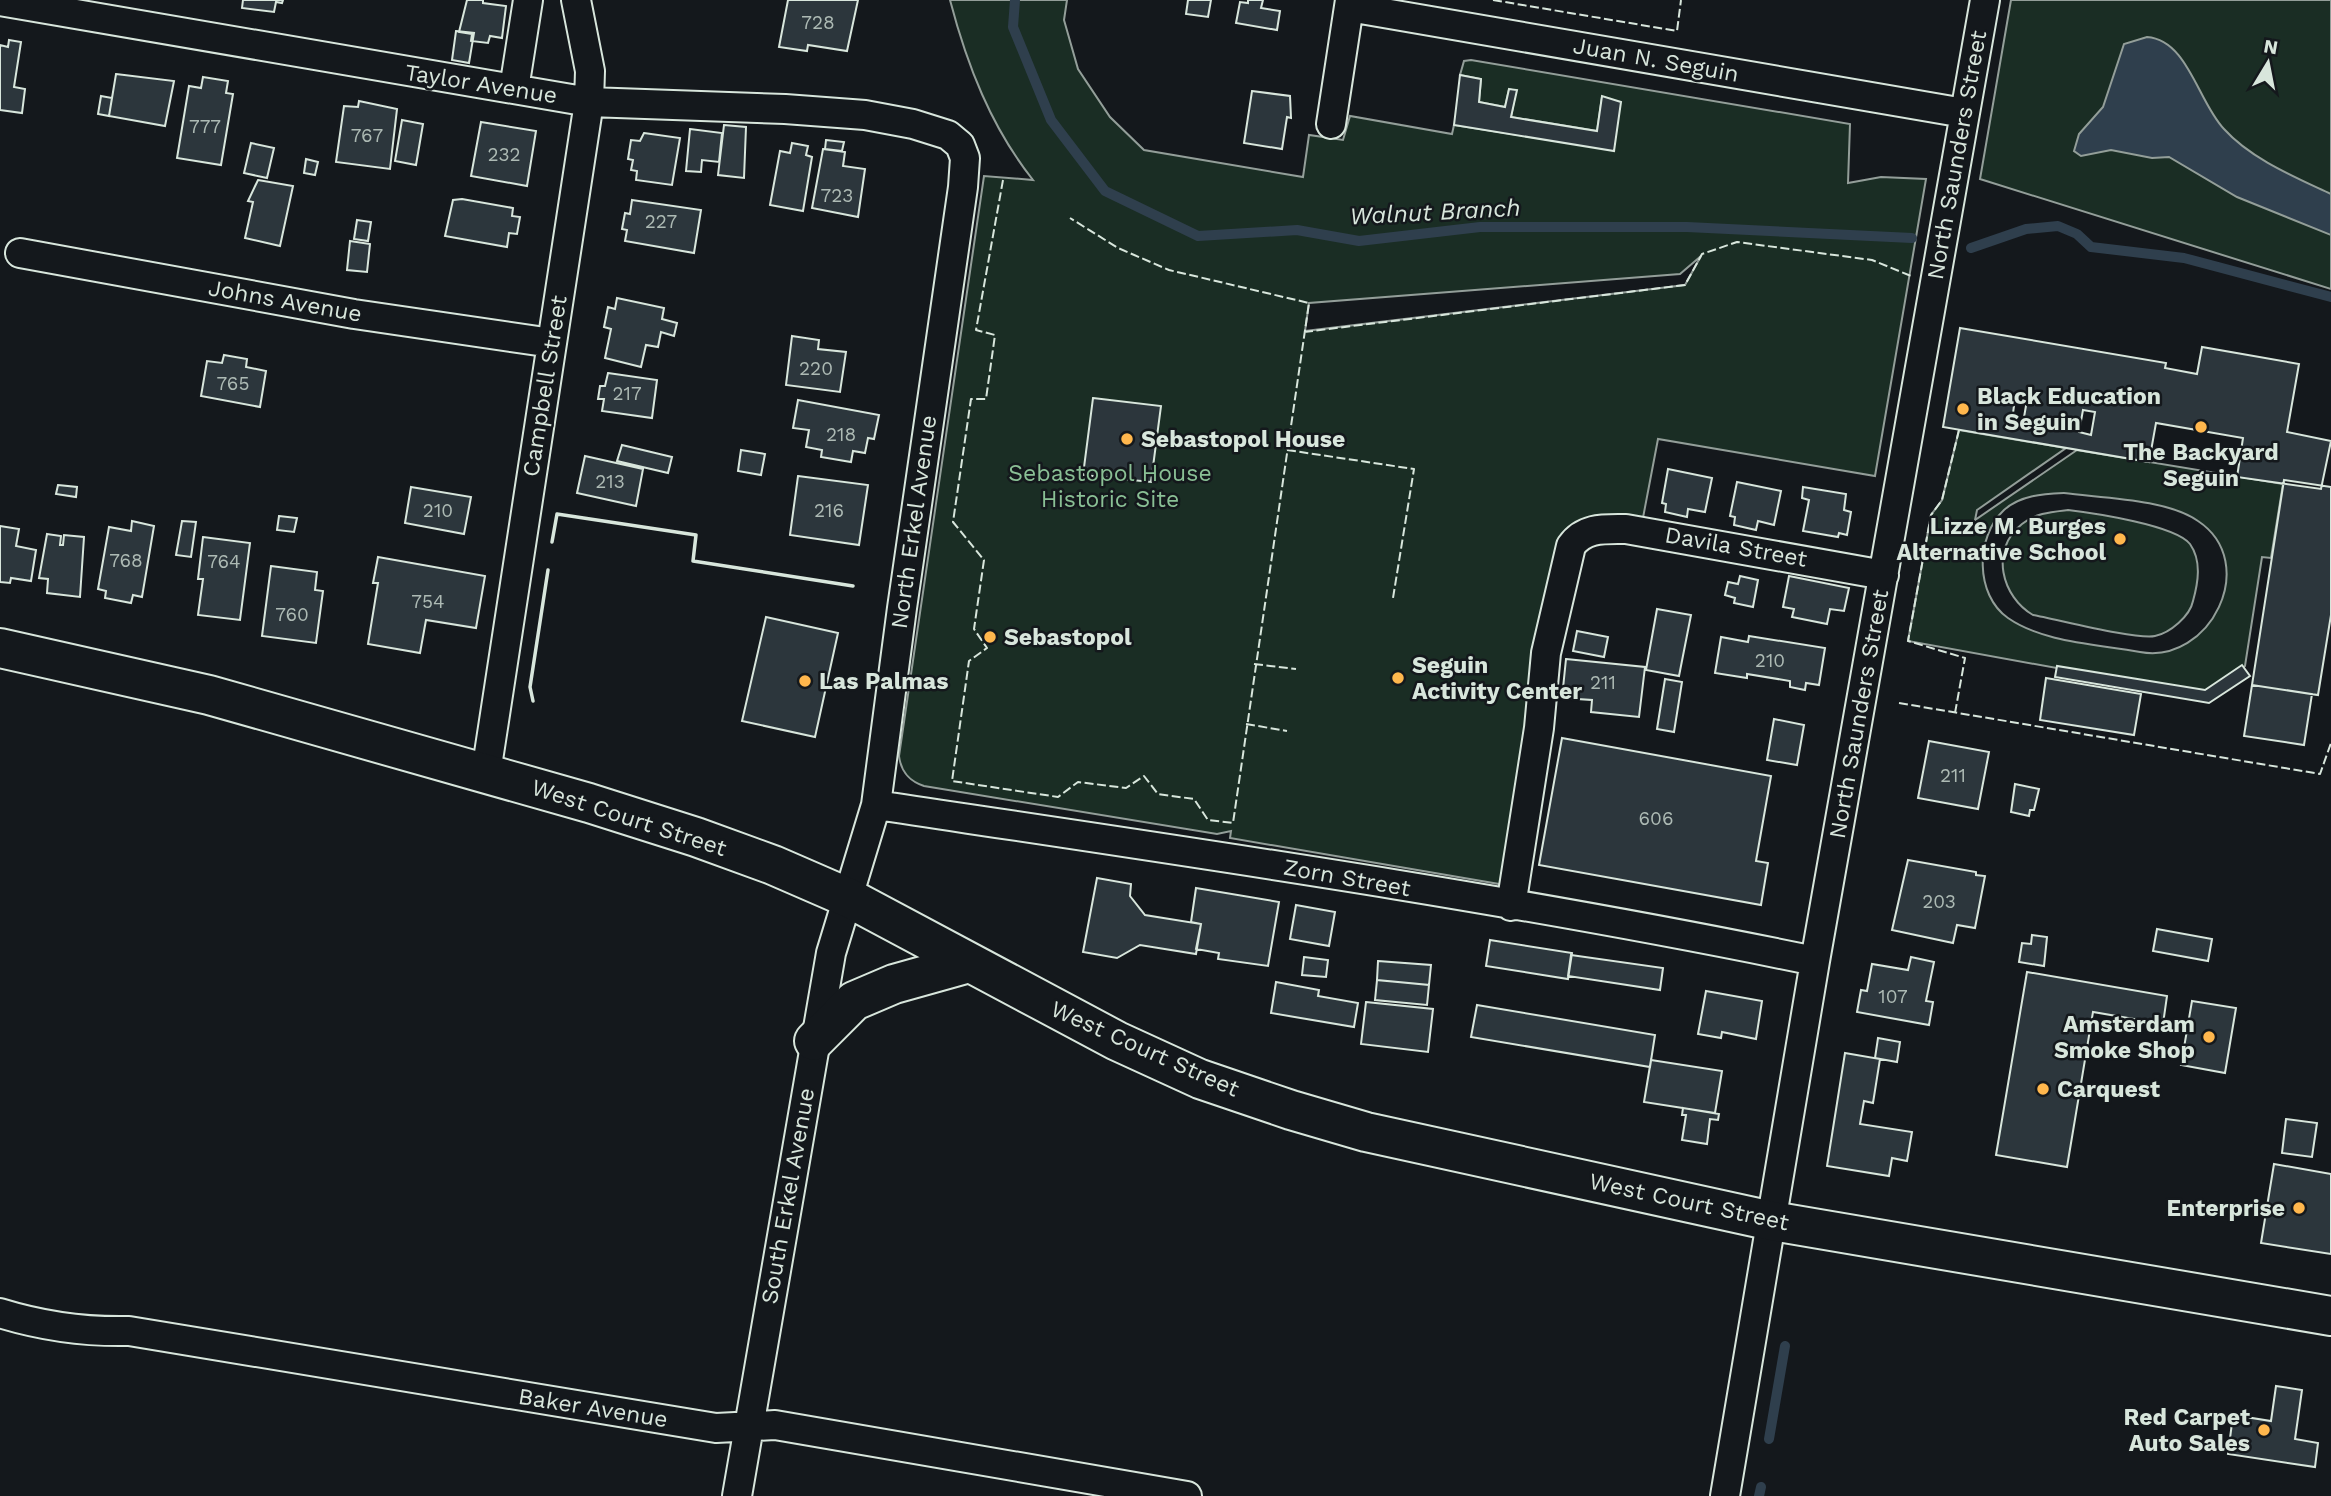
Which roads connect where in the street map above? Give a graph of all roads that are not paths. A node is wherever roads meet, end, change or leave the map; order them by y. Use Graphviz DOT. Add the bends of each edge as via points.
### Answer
graph roads {
  1 [pos="528,0"];
  2 [pos="576,0"];
  3 [pos="1985,0"];
  4 [pos="0,1"];
  5 [pos="1349,4"];
  6 [pos="514,89"];
  7 [pos="589,102"];
  8 [pos="1964,113"];
  9 [pos="1331,124"];
  10 [pos="960,145"];
  11 [pos="20,253"];
  12 [pos="552,343"];
  13 [pos="1884,575"];
  14 [pos="0,648"];
  15 [pos="486,773"];
  16 [pos="876,805"];
  17 [pos="849,898"];
  18 [pos="1511,906"];
  19 [pos="1815,961"];
  20 [pos="968,963"];
  21 [pos="814,1041"];
  22 [pos="1772,1221"];
  23 [pos="0,1313"];
  24 [pos="2331,1316"];
  25 [pos="748,1427"];
  26 [pos="737,1496"];
  27 [pos="1187,1496"];
  28 [pos="1726,1496"];
  1 -- 6 [label="street"];
  2 -- 7 [label="street, Campbell Street" via="590,71"];
  3 -- 8 [label="street, North Saunders Street"];
  4 -- 6 [label="street, Taylor Avenue"];
  5 -- 8 [label="street, Juan N. Seguin"];
  5 -- 9 [label="street"];
  6 -- 7 [label="street, Taylor Avenue"];
  7 -- 10 [label="street, Taylor Avenue" via="865,115 936,131"];
  7 -- 12 [label="street, Campbell Street"];
  8 -- 13 [label="street, North Saunders Street"];
  10 -- 16 [label="street, North Erkel Avenue" via="965,158 963,187"];
  11 -- 12 [label="street, Johns Avenue" via="354,314"];
  12 -- 15 [label="street, Campbell Street"];
  13 -- 18 [label="street, Davila Street" via="1657,533 1604,528 1577,537 1550,630"];
  13 -- 19 [label="street, North Saunders Street"];
  14 -- 15 [label="main road, West Court Street" via="209,695"];
  15 -- 17 [label="main road, West Court Street" via="696,837"];
  16 -- 17 [label="street, North Erkel Avenue"];
  16 -- 18 [label="street, Zorn Street"];
  17 -- 20 [label="main road, West Court Street"];
  17 -- 21 [label="street, South Erkel Avenue" via="831,953"];
  18 -- 19 [label="street, Zorn Street"];
  19 -- 22 [label="street, North Saunders Street"];
  20 -- 21 [label="main road" via="854,1001"];
  20 -- 22 [label="main road, West Court Street" via="1200,1079 1291,1110 1425,1146"];
  21 -- 25 [label="street, South Erkel Avenue"];
  22 -- 24 [label="main road, West Court Street"];
  22 -- 28 [label="street, North Saunders Street"];
  23 -- 25 [label="street, Baker Avenue" via="54,1326 129,1331 716,1429"];
  25 -- 26 [label="street, South Erkel Avenue"];
  25 -- 27 [label="street, Baker Avenue" via="775,1425"];
}
